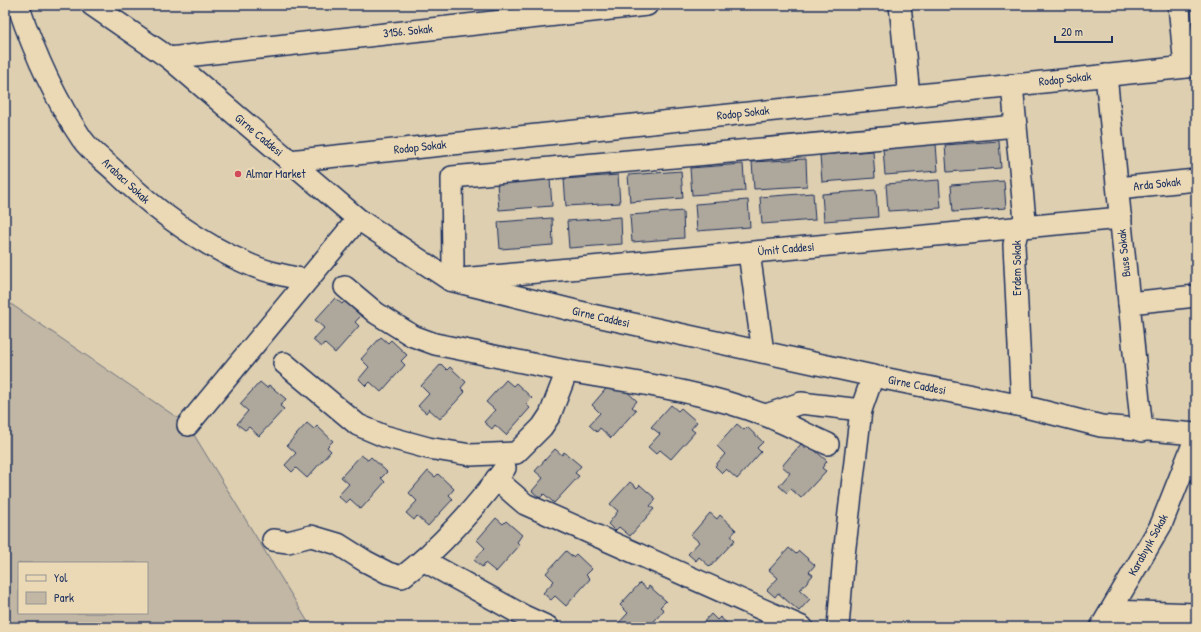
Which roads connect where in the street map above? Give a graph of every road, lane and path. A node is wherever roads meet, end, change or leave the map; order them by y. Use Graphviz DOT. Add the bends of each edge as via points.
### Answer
graph roads {
  1 [pos="18,5"];
  2 [pos="92,5"];
  3 [pos="647,5"];
  4 [pos="900,5"];
  5 [pos="1179,5"];
  6 [pos="169,58"];
  7 [pos="1190,66"];
  8 [pos="1106,75"];
  9 [pos="1012,85"];
  10 [pos="909,96"];
  11 [pos="1016,126"];
  12 [pos="289,161"];
  13 [pos="1196,180"];
  14 [pos="1118,188"];
  15 [pos="1121,218"];
  16 [pos="358,219"];
  17 [pos="1018,228"];
  18 [pos="749,253"];
  19 [pos="307,280"];
  20 [pos="450,280"];
  21 [pos="345,287"];
  22 [pos="1196,296"];
  23 [pos="1129,303"];
  24 [pos="764,352"];
  25 [pos="284,363"];
  26 [pos="567,371"];
  27 [pos="873,376"];
  28 [pos="1022,406"];
  29 [pos="861,410"];
  30 [pos="766,415"];
  31 [pos="188,425"];
  32 [pos="1142,431"];
  33 [pos="1196,436"];
  34 [pos="828,444"];
  35 [pos="516,453"];
  36 [pos="496,479"];
  37 [pos="273,540"];
  38 [pos="423,560"];
  39 [pos="1196,614"];
  40 [pos="1106,619"];
  41 [pos="548,627"];
  42 [pos="802,627"];
  43 [pos="838,627"];
  1 -- 19 [label="street, Arabacı Sokak" via="30,42 47,78 83,140 145,200 204,243 247,264 276,274"];
  2 -- 6 [label="street, Girne Caddesi"];
  3 -- 6 [label="street, 3156. Sokak"];
  4 -- 10 [label="street"];
  5 -- 7 [label="street"];
  6 -- 12 [label="street, Girne Caddesi"];
  7 -- 8 [label="street, Rodop Sokak"];
  8 -- 9 [label="street, Rodop Sokak"];
  8 -- 14 [label="street, Buse Sokak"];
  9 -- 10 [label="street, Rodop Sokak"];
  9 -- 11 [label="street, Erdem Sokak"];
  10 -- 12 [label="street, Rodop Sokak"];
  11 -- 17 [label="street, Erdem Sokak" via="1025,220"];
  11 -- 20 [label="street" via="452,177 453,265"];
  12 -- 16 [label="street, Girne Caddesi"];
  13 -- 14 [label="street, Arda Sokak"];
  14 -- 15 [label="street, Buse Sokak"];
  15 -- 17 [label="street, Ümit Caddesi"];
  15 -- 23 [label="street, Buse Sokak"];
  16 -- 19 [label="street"];
  16 -- 20 [label="street, Girne Caddesi"];
  17 -- 18 [label="street, Ümit Caddesi"];
  17 -- 28 [label="street, Erdem Sokak" via="1014,245"];
  18 -- 20 [label="street, Ümit Caddesi"];
  18 -- 24 [label="street"];
  19 -- 31 [label="street"];
  20 -- 24 [label="street, Girne Caddesi" via="592,315"];
  21 -- 26 [label="street" via="376,313 413,336 435,344"];
  22 -- 23 [label="street"];
  23 -- 32 [label="street, Buse Sokak"];
  24 -- 27 [label="street, Girne Caddesi"];
  25 -- 35 [label="street" via="358,425 384,436 428,448 471,455"];
  26 -- 30 [label="street" via="708,398"];
  26 -- 35 [label="street" via="550,415 542,427"];
  27 -- 28 [label="street, Girne Caddesi"];
  27 -- 29 [label="street"];
  28 -- 32 [label="street, Girne Caddesi" via="1101,426"];
  29 -- 30 [label="street" via="801,403"];
  29 -- 43 [label="street"];
  30 -- 34 [label="street"];
  32 -- 33 [label="street, Girne Caddesi"];
  33 -- 40 [label="street, Karabıyık Sokak" via="1161,525"];
  35 -- 36 [label="street"];
  36 -- 38 [label="street"];
  36 -- 42 [label="street" via="525,504"];
  37 -- 38 [label="street" via="288,542 311,536 318,538 338,544 388,573 402,577"];
  38 -- 41 [label="street"];
  39 -- 40 [label="street"];
}
